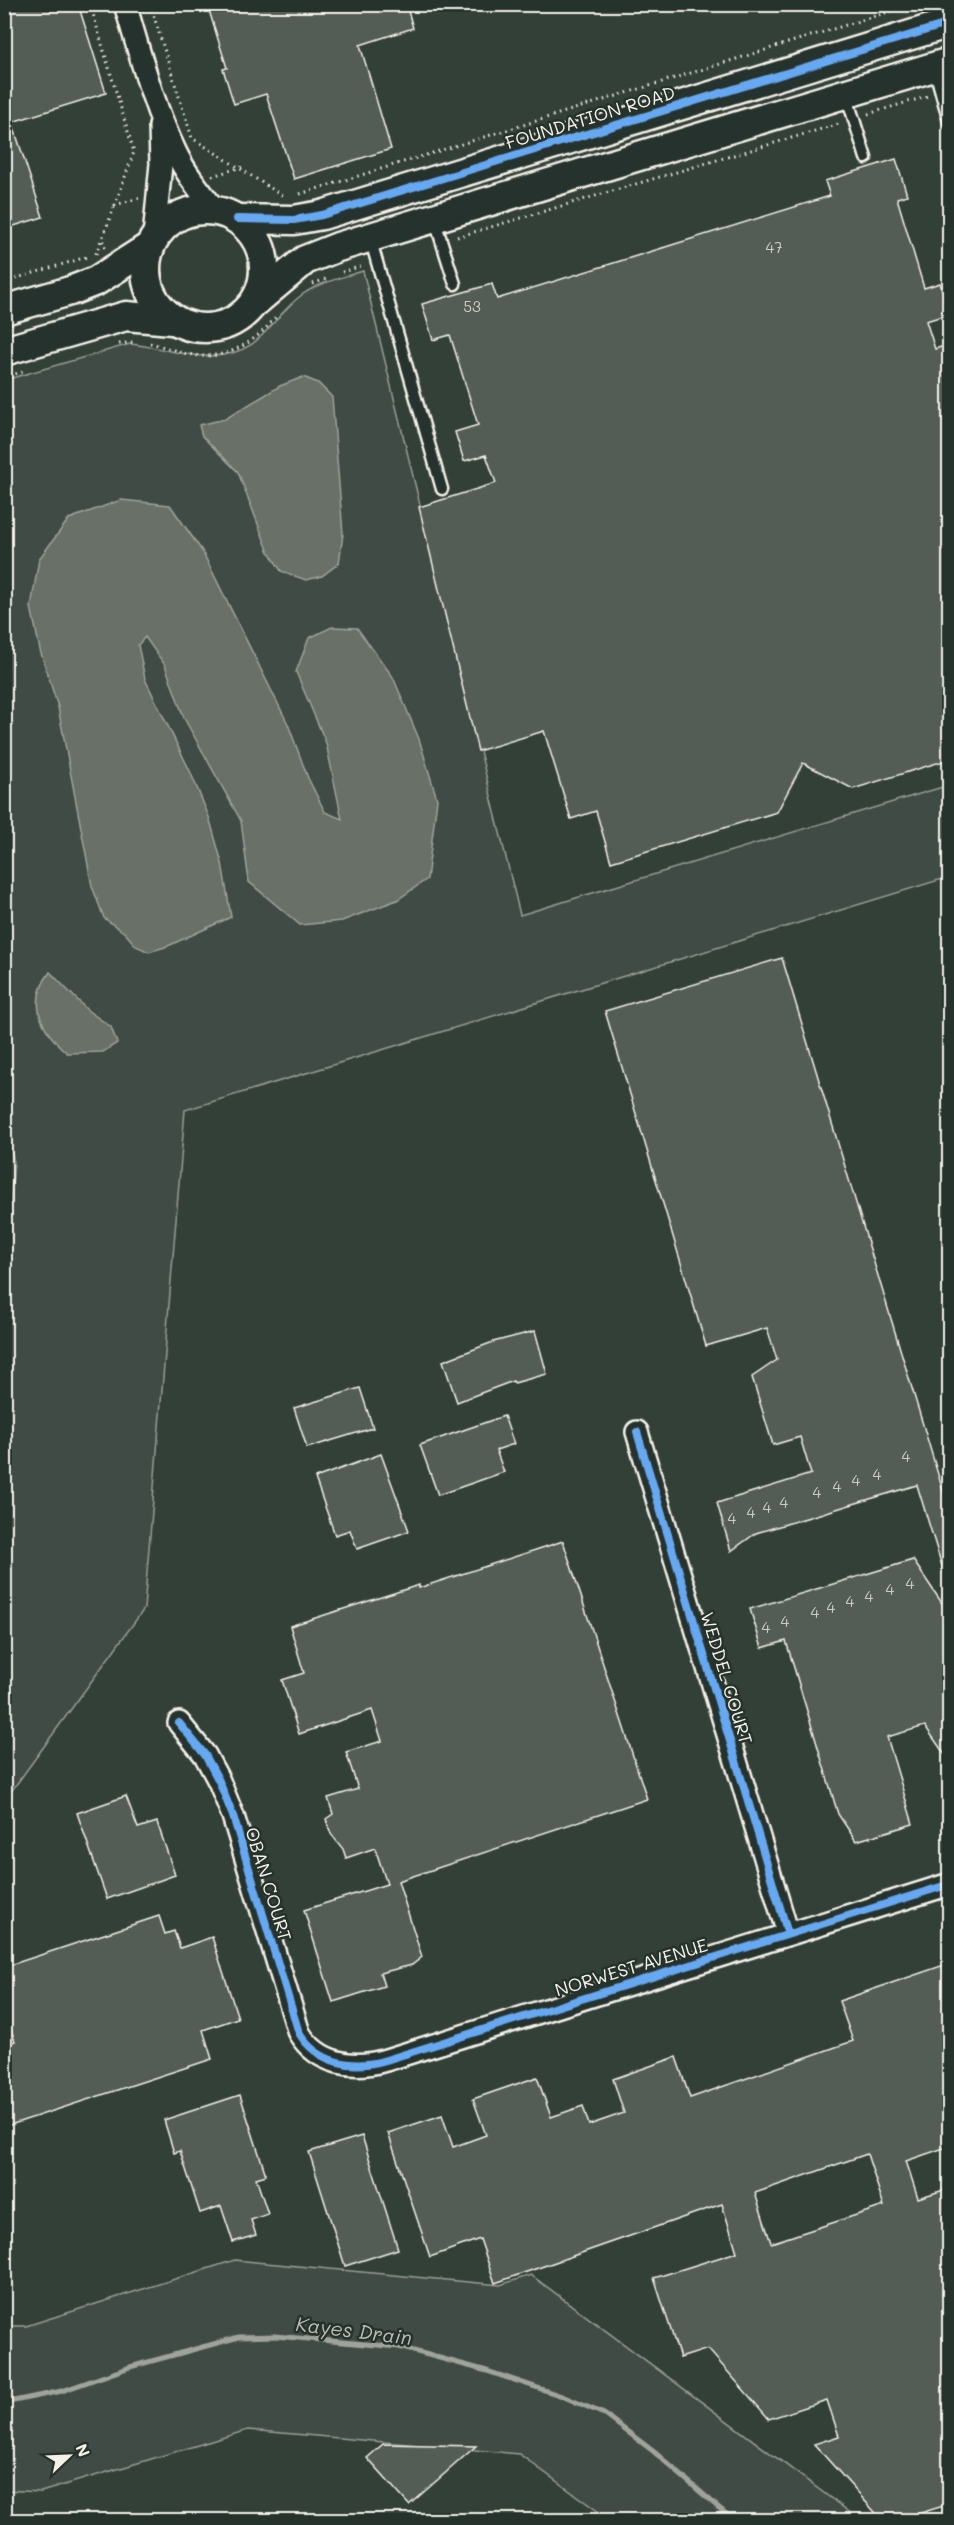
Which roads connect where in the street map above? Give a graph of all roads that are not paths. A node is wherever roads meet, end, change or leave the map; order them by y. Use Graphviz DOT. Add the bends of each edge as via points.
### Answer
graph roads {
  1 [pos="125,4"];
  2 [pos="950,23"];
  3 [pos="942,65"];
  4 [pos="846,94"];
  5 [pos="159,117"];
  6 [pos="950,126"];
  7 [pos="866,158"];
  8 [pos="226,214"];
  9 [pos="434,218"];
  10 [pos="370,237"];
  11 [pos="151,242"];
  12 [pos="455,284"];
  13 [pos="255,302"];
  14 [pos="4,310"];
  15 [pos="172,320"];
  16 [pos="4,351"];
  17 [pos="442,489"];
  18 [pos="638,1432"];
  19 [pos="179,1723"];
  20 [pos="950,1884"];
  21 [pos="788,1934"];
  22 [pos="321,2056"];
  1 -- 5 [label="street"];
  2 -- 8 [label="street, FOUNDATION ROAD" via="322,215 294,220"];
  3 -- 4 [label="street"];
  3 -- 6 [label="lane"];
  4 -- 7 [label="lane"];
  4 -- 9 [label="street"];
  5 -- 8 [label="street" via="192,180"];
  5 -- 11 [label="street" via="161,164"];
  8 -- 11 [label="street" via="198,210 180,214"];
  8 -- 13 [label="street" via="250,231 260,248 264,266"];
  9 -- 10 [label="street"];
  9 -- 12 [label="lane"];
  10 -- 13 [label="street" via="305,260"];
  10 -- 17 [label="lane"];
  11 -- 14 [label="street" via="96,281"];
  11 -- 15 [label="street" via="145,267 148,288 157,306"];
  13 -- 15 [label="street" via="243,316 208,329"];
  15 -- 16 [label="street" via="126,316"];
  18 -- 21 [label="street, WEDDEL COURT"];
  19 -- 22 [label="street, OBAN COURT" via="205,1755 219,1781 299,2033 310,2049"];
  20 -- 21 [label="street, NORWEST AVENUE"];
  21 -- 22 [label="street, NORWEST AVENUE" via="372,2064 345,2064"];
}
